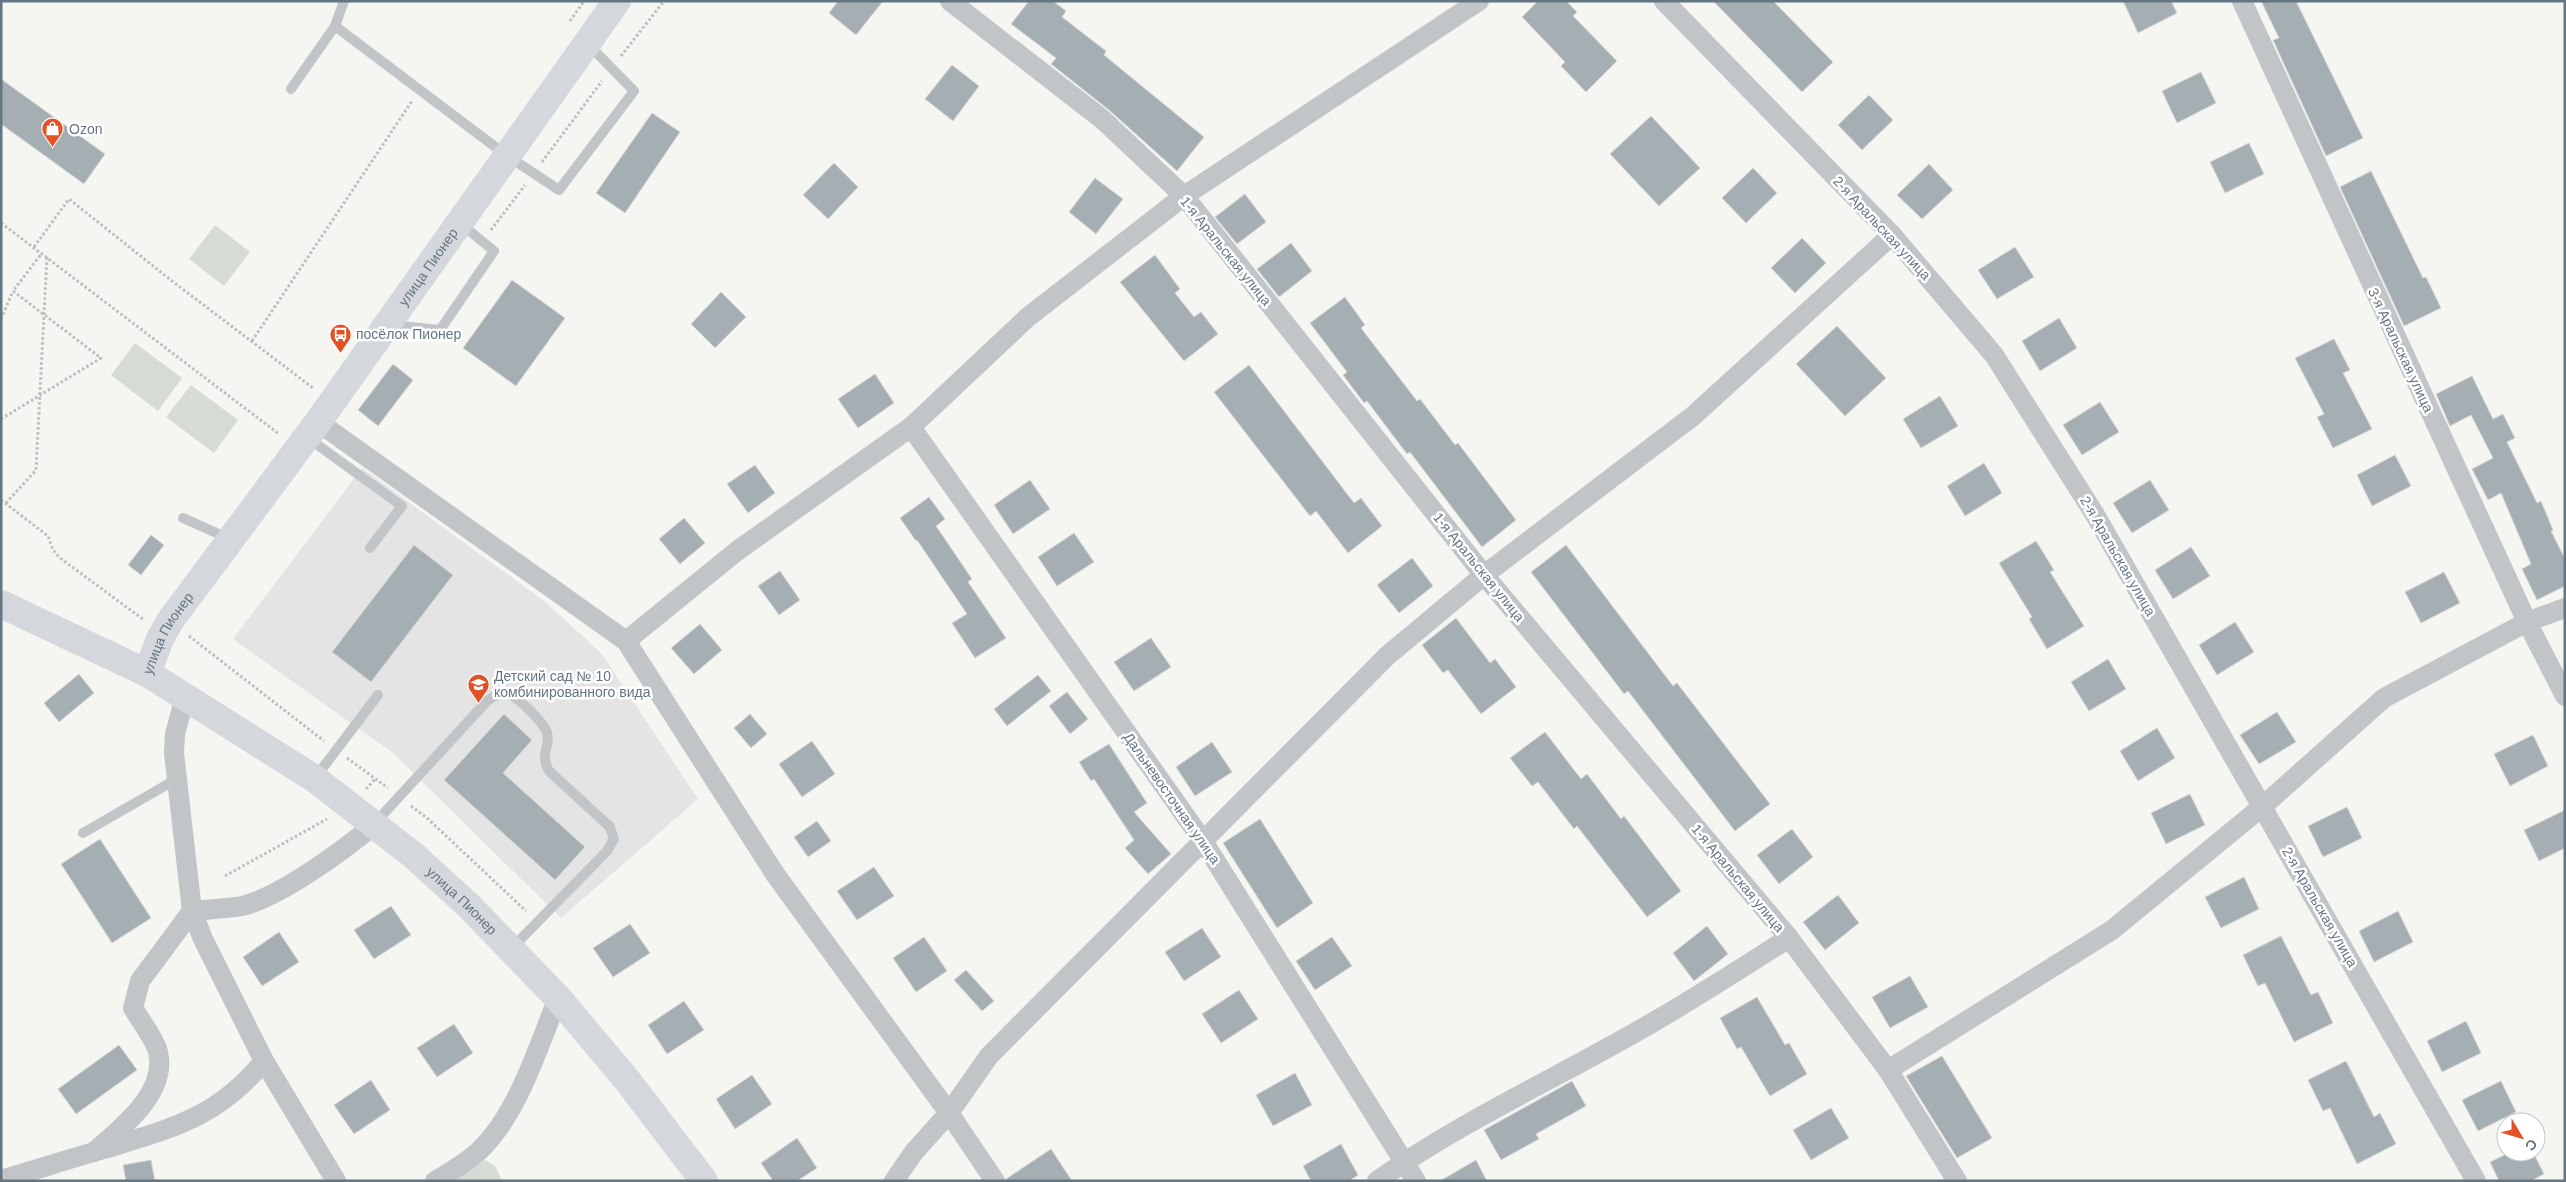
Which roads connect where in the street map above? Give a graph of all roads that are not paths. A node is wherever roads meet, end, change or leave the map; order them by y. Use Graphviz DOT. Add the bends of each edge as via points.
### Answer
graph roads {
  1 [pos="344,1"];
  2 [pos="617,1"];
  3 [pos="950,1"];
  4 [pos="1479,1"];
  5 [pos="1664,1"];
  6 [pos="2242,1"];
  7 [pos="335,26"];
  8 [pos="588,44"];
  9 [pos="291,89"];
  10 [pos="506,155"];
  11 [pos="1184,196"];
  12 [pos="458,222"];
  13 [pos="1892,235"];
  14 [pos="387,324"];
  15 [pos="911,427"];
  16 [pos="303,432"];
  17 [pos="183,518"];
  18 [pos="231,539"];
  19 [pos="370,548"];
  20 [pos="1484,575"];
  21 [pos="1,604"];
  22 [pos="2565,608"];
  23 [pos="2527,622"];
  24 [pos="626,641"];
  25 [pos="147,673"];
  26 [pos="378,695"];
  27 [pos="2565,696"];
  28 [pos="185,697"];
  29 [pos="314,779"];
  30 [pos="175,780"];
  31 [pos="2263,806"];
  32 [pos="374,824"];
  33 [pos="83,833"];
  34 [pos="1203,841"];
  35 [pos="192,910"];
  36 [pos="1789,938"];
  37 [pos="512,948"];
  38 [pos="558,998"];
  39 [pos="264,1061"];
  40 [pos="1888,1070"];
  41 [pos="949,1113"];
  42 [pos="94,1152"];
  43 [pos="1404,1161"];
  44 [pos="1,1180"];
  45 [pos="336,1181"];
  46 [pos="434,1181"];
  47 [pos="704,1181"];
  48 [pos="894,1181"];
  49 [pos="994,1181"];
  50 [pos="1377,1181"];
  51 [pos="1416,1181"];
  52 [pos="1957,1181"];
  53 [pos="2476,1181"];
  1 -- 7 [label="lane"];
  2 -- 8 [label="street, улица Пионер"];
  3 -- 11 [label="street, 1-я Аральская улица" via="1102,119"];
  4 -- 11 [label="street"];
  5 -- 13 [label="street, 2-я Аральская улица"];
  6 -- 23 [label="street, 3-я Аральская улица"];
  7 -- 9 [label="lane"];
  7 -- 10 [label="lane"];
  8 -- 10 [label="street, улица Пионер"];
  8 -- 10 [label="lane" via="634,91 559,190"];
  10 -- 12 [label="street, улица Пионер"];
  11 -- 15 [label="street" via="1028,317"];
  11 -- 20 [label="street, 1-я Аральская улица"];
  12 -- 14 [label="street, улица Пионер"];
  12 -- 14 [label="lane" via="494,251 440,330"];
  13 -- 20 [label="street" via="1693,416"];
  13 -- 31 [label="street, 2-я Аральская улица" via="1994,355 2094,513"];
  14 -- 16 [label="street, улица Пионер"];
  15 -- 24 [label="street" via="737,551"];
  15 -- 34 [label="street, Дальневосточная улица"];
  16 -- 18 [label="street, улица Пионер"];
  16 -- 19 [label="lane" via="402,506"];
  16 -- 24 [label="street"];
  17 -- 18 [label="lane"];
  18 -- 25 [label="street, улица Пионер" via="170,621"];
  20 -- 34 [label="street" via="1386,656"];
  20 -- 36 [label="street, 1-я Аральская улица"];
  21 -- 25 [label="street"];
  22 -- 23 [label="street"];
  23 -- 27 [label="street, 3-я Аральская улица"];
  23 -- 31 [label="street" via="2384,698"];
  24 -- 41 [label="street" via="775,874"];
  25 -- 28 [label="street, улица Пионер"];
  26 -- 29 [label="lane"];
  28 -- 29 [label="street, улица Пионер"];
  28 -- 30 [label="street" via="175,734"];
  29 -- 32 [label="street, улица Пионер"];
  30 -- 33 [label="lane"];
  30 -- 35 [label="street"];
  31 -- 40 [label="street" via="2112,930"];
  31 -- 53 [label="street, 2-я Аральская улица"];
  32 -- 35 [label="street" via="312,870 261,899 241,906"];
  32 -- 37 [label="street, улица Пионер" via="413,855"];
  32 -- 37 [label="lane" via="487,701 497,694 506,693 518,700 544,725 548,735 543,760 549,771 610,827 614,839 607,851"];
  34 -- 41 [label="street" via="989,1056"];
  34 -- 43 [label="street, Дальневосточная улица"];
  35 -- 39 [label="street" via="203,939"];
  35 -- 42 [label="street" via="140,981 133,1008 158,1052 158,1076 139,1112"];
  36 -- 40 [label="street, 1-я Аральская улица"];
  36 -- 43 [label="street" via="1650,1024"];
  37 -- 38 [label="street, улица Пионер"];
  38 -- 46 [label="street" via="533,1059 498,1129 479,1151"];
  38 -- 47 [label="street, улица Пионер"];
  39 -- 42 [label="street" via="234,1093 206,1112 179,1126"];
  39 -- 45 [label="street"];
  40 -- 52 [label="street, 1-я Аральская улица"];
  41 -- 48 [label="street" via="914,1152"];
  41 -- 49 [label="street"];
  42 -- 44 [label="street"];
  43 -- 50 [label="street"];
  43 -- 51 [label="street, Дальневосточная улица"];
}
